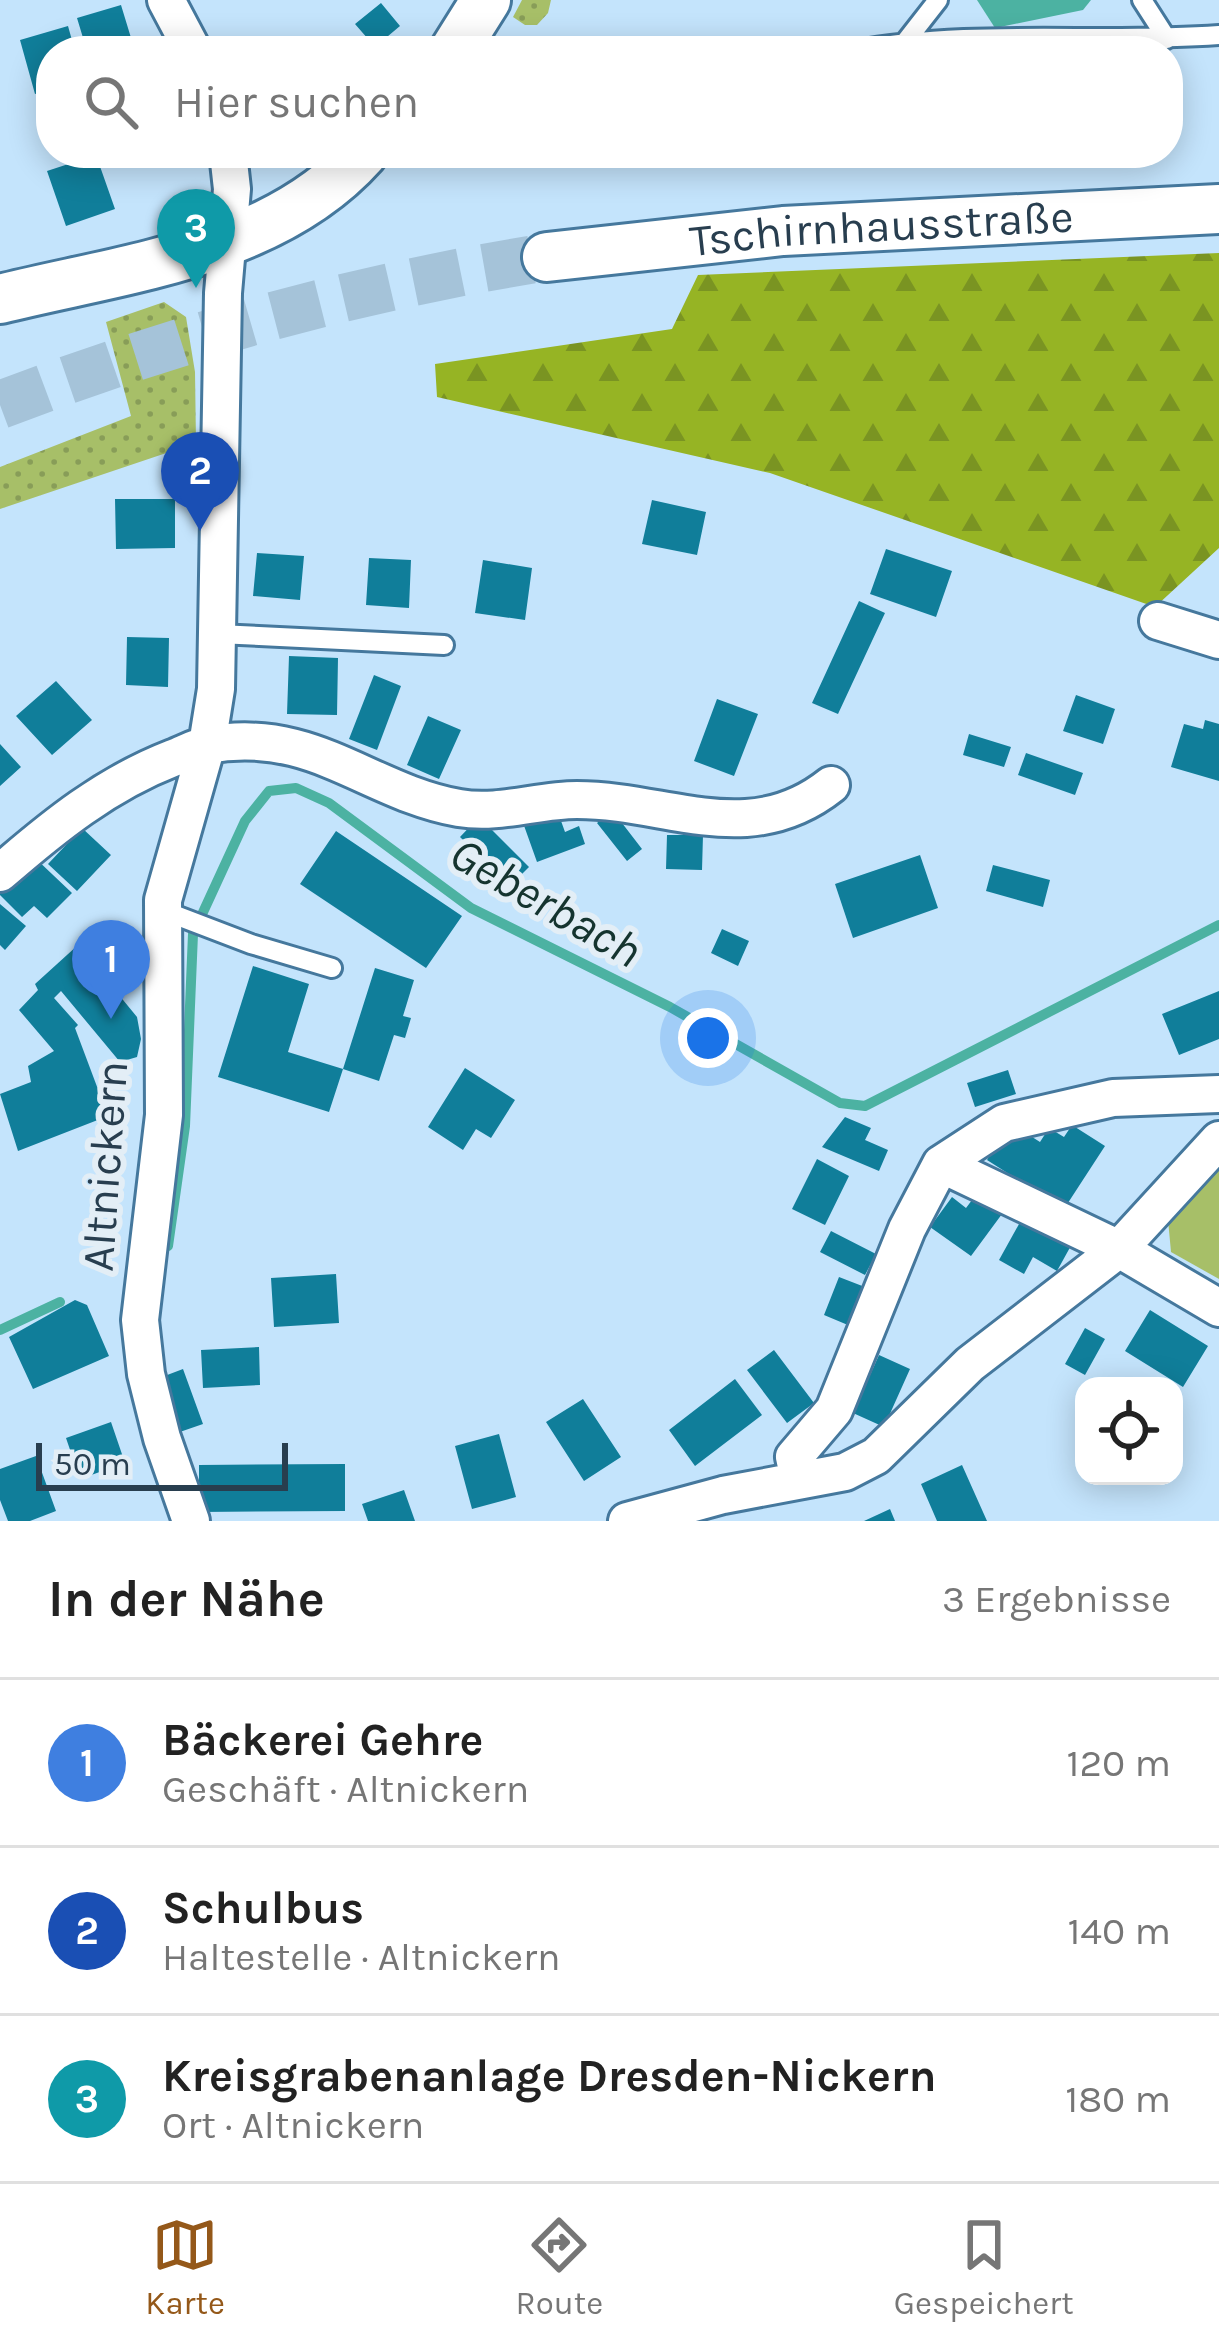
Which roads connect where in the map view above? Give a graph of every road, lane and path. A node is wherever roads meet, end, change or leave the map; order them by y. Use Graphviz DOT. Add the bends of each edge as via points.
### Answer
graph roads {
  1 [pos="166,0"];
  2 [pos="486,0"];
  3 [pos="938,0"];
  4 [pos="1142,0"];
  5 [pos="1219,35"];
  6 [pos="186,36"];
  7 [pos="463,36"];
  8 [pos="910,36"];
  9 [pos="1165,36"];
  10 [pos="1183,38"];
  11 [pos="230,168"];
  12 [pos="346,168"];
  13 [pos="1219,209"];
  14 [pos="228,240"];
  15 [pos="548,257"];
  16 [pos="0,299"];
  17 [pos="1158,621"];
  18 [pos="218,634"];
  19 [pos="1219,640"];
  20 [pos="444,645"];
  21 [pos="207,745"];
  22 [pos="831,785"];
  23 [pos="0,873"];
  24 [pos="162,910"];
  25 [pos="332,968"];
  26 [pos="1219,1094"];
  27 [pos="1219,1140"];
  28 [pos="940,1164"];
  29 [pos="1119,1249"];
  30 [pos="1219,1308"];
  31 [pos="799,1480"];
  32 [pos="191,1521"];
  33 [pos="627,1521"];
  1 -- 6 [label="street"];
  2 -- 7 [label="main road"];
  3 -- 8 [label="lane"];
  4 -- 9 [label="lane"];
  5 -- 10 [label="lane"];
  11 -- 14 [label="street, Altnickern"];
  12 -- 14 [label="main road" via="305,204"];
  13 -- 15 [label="main road, Tschirnhausstraße" via="783,231"];
  14 -- 16 [label="main road"];
  14 -- 18 [label="street, Altnickern"];
  17 -- 19 [label="street"];
  18 -- 20 [label="lane"];
  18 -- 21 [label="street, Altnickern"];
  21 -- 22 [label="street" via="310,749 428,800 495,811 580,800 725,819 774,816 805,806"];
  21 -- 23 [label="street" via="130,775"];
  21 -- 24 [label="street, Altnickern"];
  24 -- 25 [label="lane"];
  24 -- 32 [label="street, Altnickern" via="164,1115 140,1320 162,1438"];
  26 -- 28 [label="street" via="1113,1098 1004,1123"];
  27 -- 29 [label="street"];
  28 -- 29 [label="street"];
  28 -- 31 [label="street" via="834,1410 794,1457"];
  29 -- 30 [label="street"];
  29 -- 31 [label="street" via="970,1364 876,1456"];
  31 -- 33 [label="street"];
}
